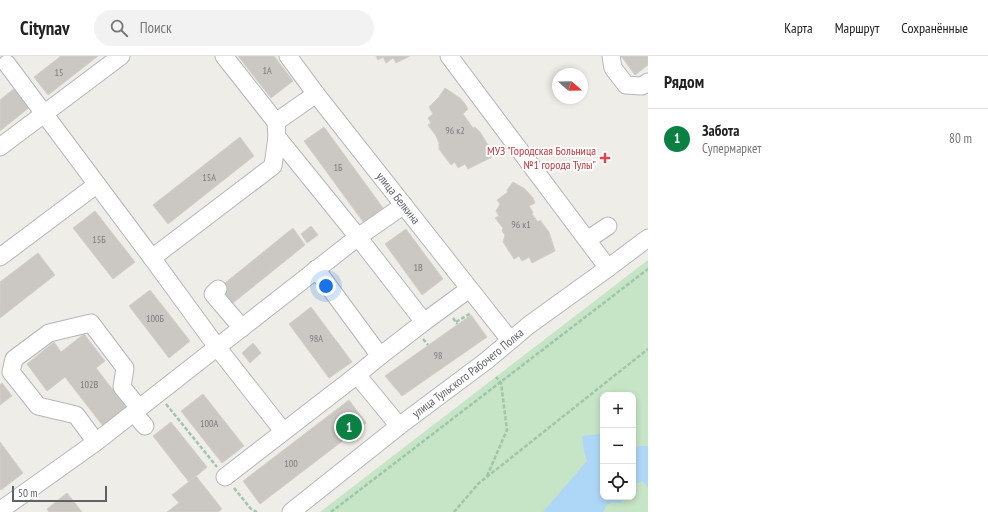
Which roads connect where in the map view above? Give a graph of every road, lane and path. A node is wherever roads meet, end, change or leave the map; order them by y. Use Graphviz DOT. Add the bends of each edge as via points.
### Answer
graph roads {
  1 [pos="122,56"];
  2 [pos="224,56"];
  3 [pos="288,56"];
  4 [pos="449,56"];
  5 [pos="611,56"];
  6 [pos="8,63"];
  7 [pos="648,82"];
  8 [pos="316,94"];
  9 [pos="45,114"];
  10 [pos="276,130"];
  11 [pos="0,147"];
  12 [pos="96,185"];
  13 [pos="404,205"];
  14 [pos="608,226"];
  15 [pos="358,237"];
  16 [pos="648,238"];
  17 [pos="587,240"];
  18 [pos="0,257"];
  19 [pos="152,258"];
  20 [pos="608,268"];
  21 [pos="316,269"];
  22 [pos="648,269"];
  23 [pos="218,289"];
  24 [pos="469,289"];
  25 [pos="473,312"];
  26 [pos="424,322"];
  27 [pos="456,322"];
  28 [pos="242,328"];
  29 [pos="510,340"];
  30 [pos="217,347"];
  31 [pos="648,349"];
  32 [pos="380,356"];
  33 [pos="357,375"];
  34 [pos="496,377"];
  35 [pos="501,382"];
  36 [pos="158,393"];
  37 [pos="137,410"];
  38 [pos="145,426"];
  39 [pos="399,426"];
  40 [pos="283,431"];
  41 [pos="96,442"];
  42 [pos="225,477"];
  43 [pos="487,477"];
  44 [pos="5,506"];
  45 [pos="257,512"];
  46 [pos="291,512"];
  47 [pos="331,512"];
  48 [pos="454,512"];
  1 -- 9 [label="street"];
  2 -- 10 [label="street"];
  3 -- 8 [label="street, улица Белкина"];
  4 -- 17 [label="street"];
  5 -- 7 [label="street" via="613,68 626,85 642,86"];
  6 -- 9 [label="street"];
  8 -- 10 [label="street"];
  8 -- 13 [label="street, улица Белкина"];
  9 -- 11 [label="street"];
  9 -- 12 [label="street"];
  10 -- 15 [label="street"];
  10 -- 19 [label="street" via="273,166"];
  12 -- 18 [label="street"];
  12 -- 19 [label="street"];
  13 -- 15 [label="street"];
  13 -- 24 [label="street, улица Белкина"];
  14 -- 17 [label="street"];
  15 -- 21 [label="street"];
  15 -- 26 [label="street"];
  16 -- 20 [label="street, улица Тульского Рабочего Полка"];
  17 -- 20 [label="street"];
  19 -- 30 [label="street"];
  20 -- 29 [label="street, улица Тульского Рабочего Полка"];
  21 -- 28 [label="street"];
  21 -- 32 [label="street"];
  22 -- 35 [label="path"];
  23 -- 28 [label="street" via="213,294"];
  24 -- 26 [label="street"];
  24 -- 29 [label="street, улица Белкина"];
  25 -- 27 [label="path"];
  26 -- 32 [label="street"];
  28 -- 30 [label="street"];
  29 -- 39 [label="street, улица Тульского Рабочего Полка"];
  30 -- 36 [label="street"];
  30 -- 40 [label="street"];
  31 -- 43 [label="path"];
  32 -- 33 [label="street"];
  33 -- 39 [label="street"];
  33 -- 40 [label="street"];
  34 -- 35 [label="path"];
  35 -- 43 [label="path" via="507,430"];
  35 -- 47 [label="path"];
  36 -- 37 [label="street"];
  36 -- 42 [label="path"];
  37 -- 38 [label="street"];
  37 -- 41 [label="street"];
  37 -- 41 [label="street" via="122,387 125,368 91,323 49,333 14,359 11,372 38,406 76,415"];
  39 -- 46 [label="street, улица Тульского Рабочего Полка"];
  40 -- 42 [label="street"];
  41 -- 44 [label="street"];
  42 -- 45 [label="path" via="251,509"];
  43 -- 48 [label="path"];
}
